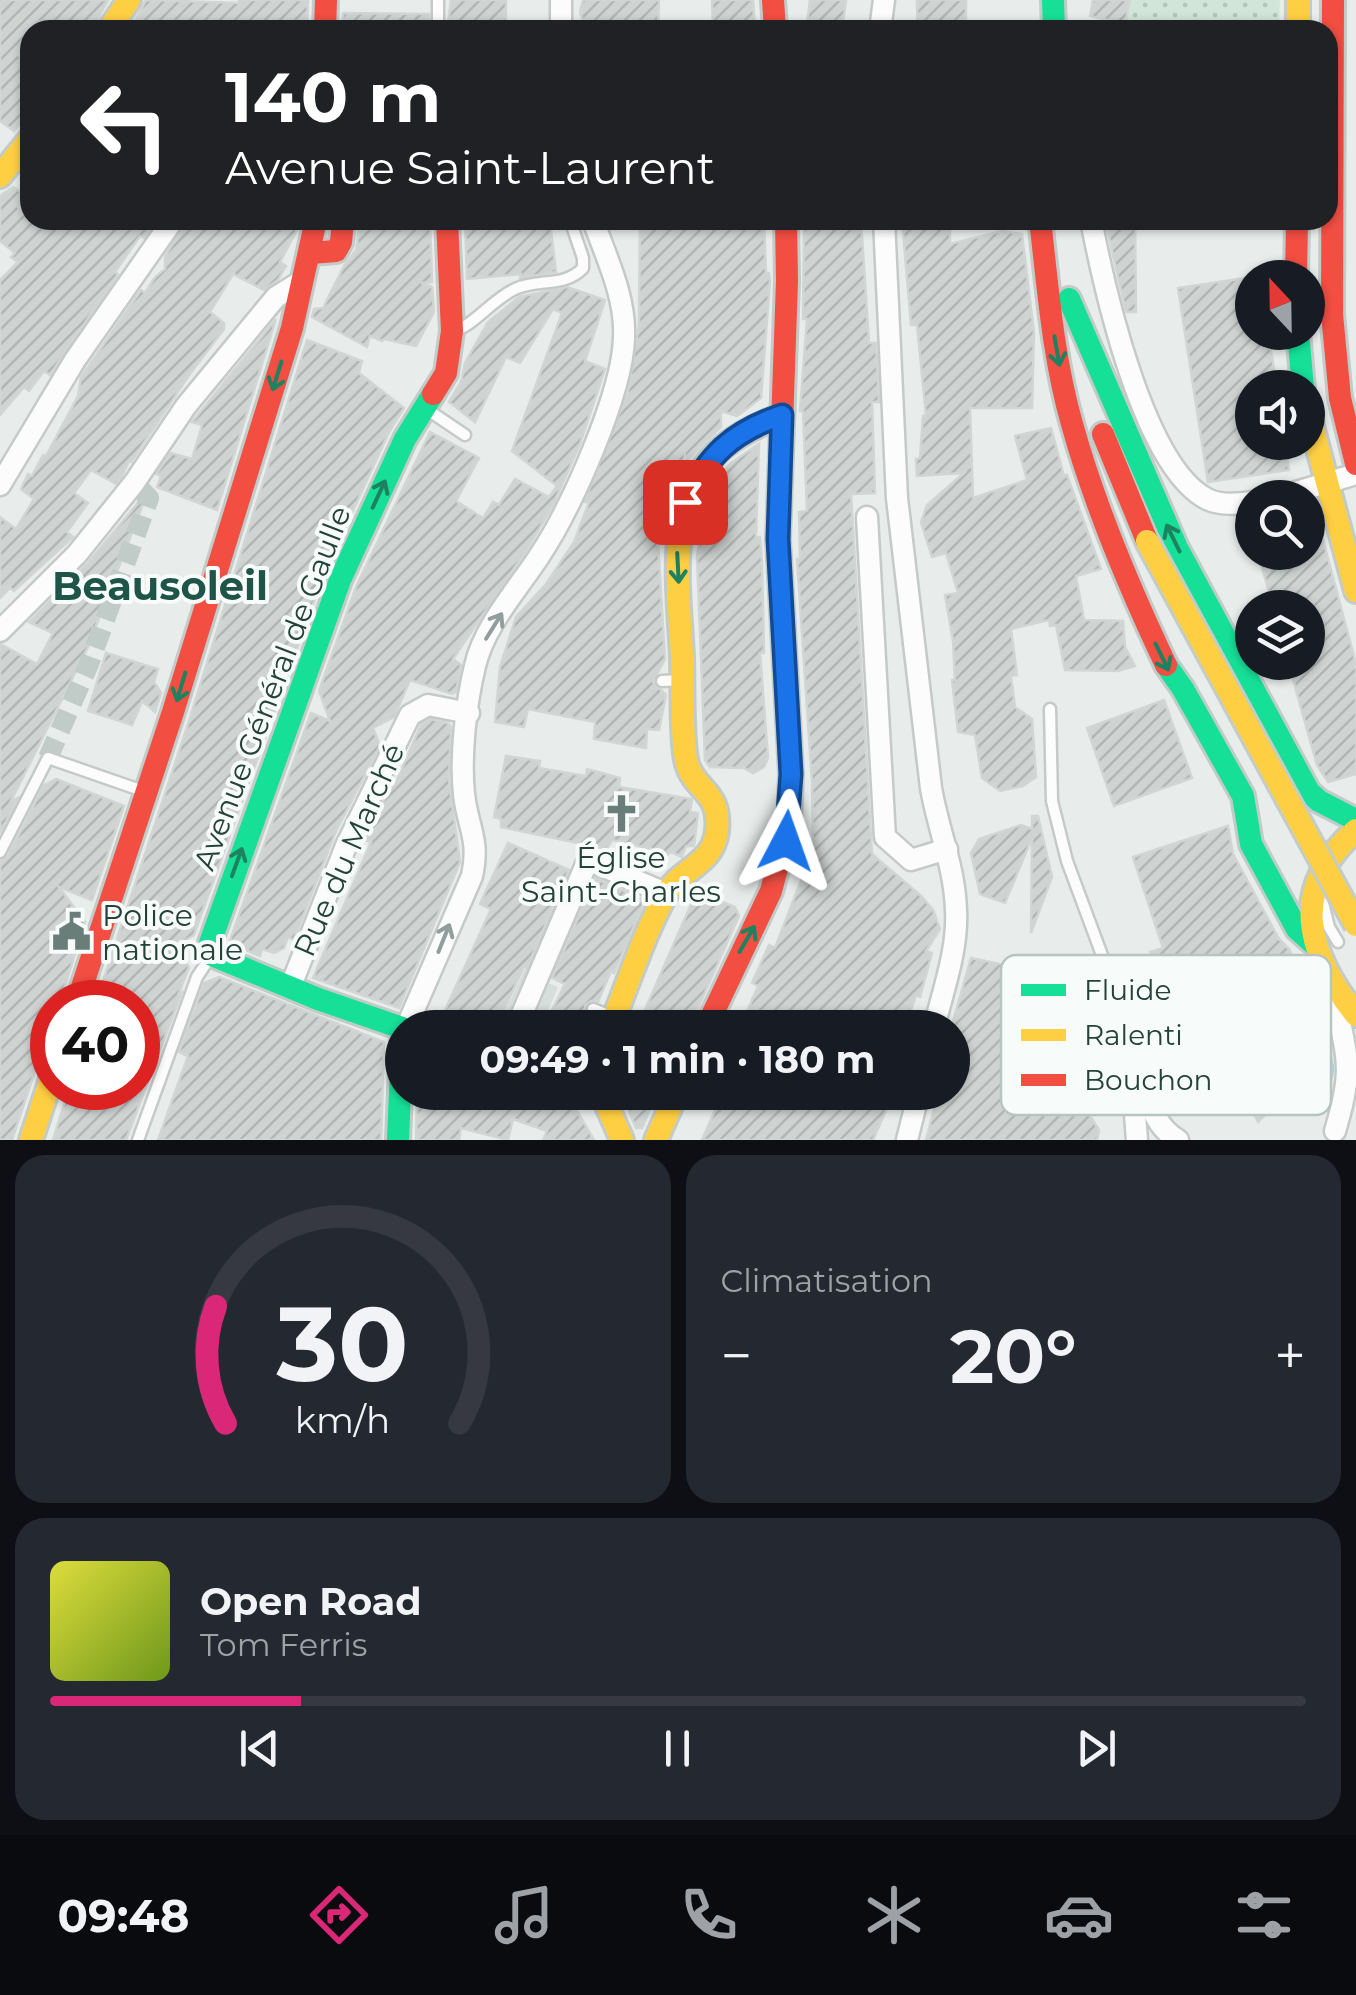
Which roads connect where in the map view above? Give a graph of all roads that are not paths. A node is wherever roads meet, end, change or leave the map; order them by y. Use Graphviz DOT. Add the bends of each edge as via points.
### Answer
graph roads {
  1 [pos="20,152"];
  2 [pos="0,176"];
  3 [pos="166,230"];
  4 [pos="315,230"];
  5 [pos="343,230"];
  6 [pos="446,230"];
  7 [pos="573,230"];
  8 [pos="597,230"];
  9 [pos="786,230"];
  10 [pos="884,230"];
  11 [pos="1041,230"];
  12 [pos="1059,230"];
  13 [pos="1093,230"];
  14 [pos="1297,230"];
  15 [pos="1332,230"];
  16 [pos="312,253"];
  17 [pos="1296,260"];
  18 [pos="300,282"];
  19 [pos="1069,299"];
  20 [pos="452,331"];
  21 [pos="424,407"];
  22 [pos="782,415"];
  23 [pos="466,435"];
  24 [pos="1325,456"];
  25 [pos="1354,456"];
  26 [pos="1319,460"];
  27 [pos="1356,474"];
  28 [pos="1326,483"];
  29 [pos="0,485"];
  30 [pos="1235,503"];
  31 [pos="867,517"];
  32 [pos="1356,591"];
  33 [pos="0,631"];
  34 [pos="1050,709"];
  35 [pos="469,713"];
  36 [pos="146,792"];
  37 [pos="1356,820"];
  38 [pos="1356,830"];
  39 [pos="948,849"];
  40 [pos="0,852"];
  41 [pos="1316,879"];
  42 [pos="658,890"];
  43 [pos="1277,906"];
  44 [pos="1356,924"];
  45 [pos="1326,943"];
  46 [pos="212,955"];
  47 [pos="1096,955"];
  48 [pos="1328,955"];
  49 [pos="1331,970"];
  50 [pos="84,980"];
  51 [pos="1334,987"];
  52 [pos="290,988"];
  53 [pos="412,1010"];
  54 [pos="524,1010"];
  55 [pos="610,1010"];
  56 [pos="715,1010"];
  57 [pos="938,1010"];
  58 [pos="1356,1015"];
  59 [pos="385,1021"];
  60 [pos="1356,1034"];
  61 [pos="41,1110"];
  62 [pos="399,1110"];
  63 [pos="609,1110"];
  64 [pos="669,1110"];
  65 [pos="914,1110"];
  66 [pos="1135,1115"];
  67 [pos="1155,1115"];
  68 [pos="1356,1116"];
  69 [pos="1330,1136"];
  70 [pos="31,1140"];
  71 [pos="138,1140"];
  72 [pos="398,1140"];
  73 [pos="622,1140"];
  74 [pos="656,1140"];
  75 [pos="907,1140"];
  76 [pos="1138,1140"];
  77 [pos="1178,1140"];
  1 -- 2 [label="main road"];
  3 -- 29 [label="street" via="75,360"];
  4 -- 16 [label="main road"];
  5 -- 16 [label="main road" via="336,251"];
  6 -- 20 [label="main road, Avenue Général de Gaulle"];
  7 -- 20 [label="lane" via="583,258 574,278 520,287"];
  35 -- 8 [label="street, one-way" via="486,637 561,524 621,361 618,288"];
  9 -- 22 [label="main road"];
  10 -- 39 [label="street" via="897,498 929,772"];
  11 -- 43 [label="main road, one-way" via="1057,356 1097,503 1168,672 1243,796 1250,844"];
  12 -- 19 [label="main road"];
  13 -- 30 [label="street" via="1120,344 1169,458 1208,500"];
  14 -- 17 [label="main road"];
  15 -- 25 [label="main road" via="1340,398"];
  16 -- 18 [label="main road"];
  18 -- 33 [label="street" via="276,297 77,554"];
  18 -- 36 [label="main road, one-way" via="286,346"];
  37 -- 19 [label="main road, one-way" via="1319,801 1302,778 1177,548"];
  19 -- 44 [label="main road, bridge" via="1090,390 1130,504"];
  20 -- 21 [label="main road, Avenue Général de Gaulle" via="446,373"];
  21 -- 23 [label="lane"];
  46 -- 21 [label="main road, Avenue Général de Gaulle, one-way" via="212,931 340,580"];
  22 -- 55 [label="main road, one-way" via="733,436 685,502 672,680 687,764 710,794 716,830 709,856 667,893"];
  56 -- 22 [label="main road, one-way" via="772,891 789,824 778,539"];
  24 -- 25 [label="main road"];
  26 -- 28 [label="main road"];
  27 -- 28 [label="street"];
  28 -- 32 [label="main road"];
  31 -- 39 [label="street" via="885,837 911,860"];
  34 -- 47 [label="lane" via="1052,801"];
  35 -- 52 [label="street, Rue du Marché" via="428,705 410,715 346,846"];
  53 -- 35 [label="street, one-way" via="472,876 476,855 463,752"];
  36 -- 40 [label="lane" via="48,758"];
  36 -- 50 [label="main road"];
  38 -- 41 [label="main road" via="1332,849"];
  39 -- 57 [label="street" via="956,934"];
  41 -- 43 [label="lane"];
  41 -- 45 [label="main road" via="1310,914"];
  42 -- 54 [label="street" via="588,860"];
  43 -- 45 [label="main road" via="1297,928"];
  45 -- 48 [label="main road"];
  46 -- 52 [label="main road"];
  46 -- 71 [label="lane" via="197,977"];
  49 -- 51 [label="main road"];
  51 -- 58 [label="main road"];
  51 -- 60 [label="main road"];
  51 -- 69 [label="street" via="1355,1073 1350,1102"];
  52 -- 59 [label="main road"];
  61 -- 70 [label="main road"];
  62 -- 72 [label="main road"];
  63 -- 73 [label="main road"];
  64 -- 74 [label="main road"];
  65 -- 75 [label="street"];
  66 -- 76 [label="street"];
  67 -- 77 [label="street"];
  68 -- 69 [label="street"];
}
